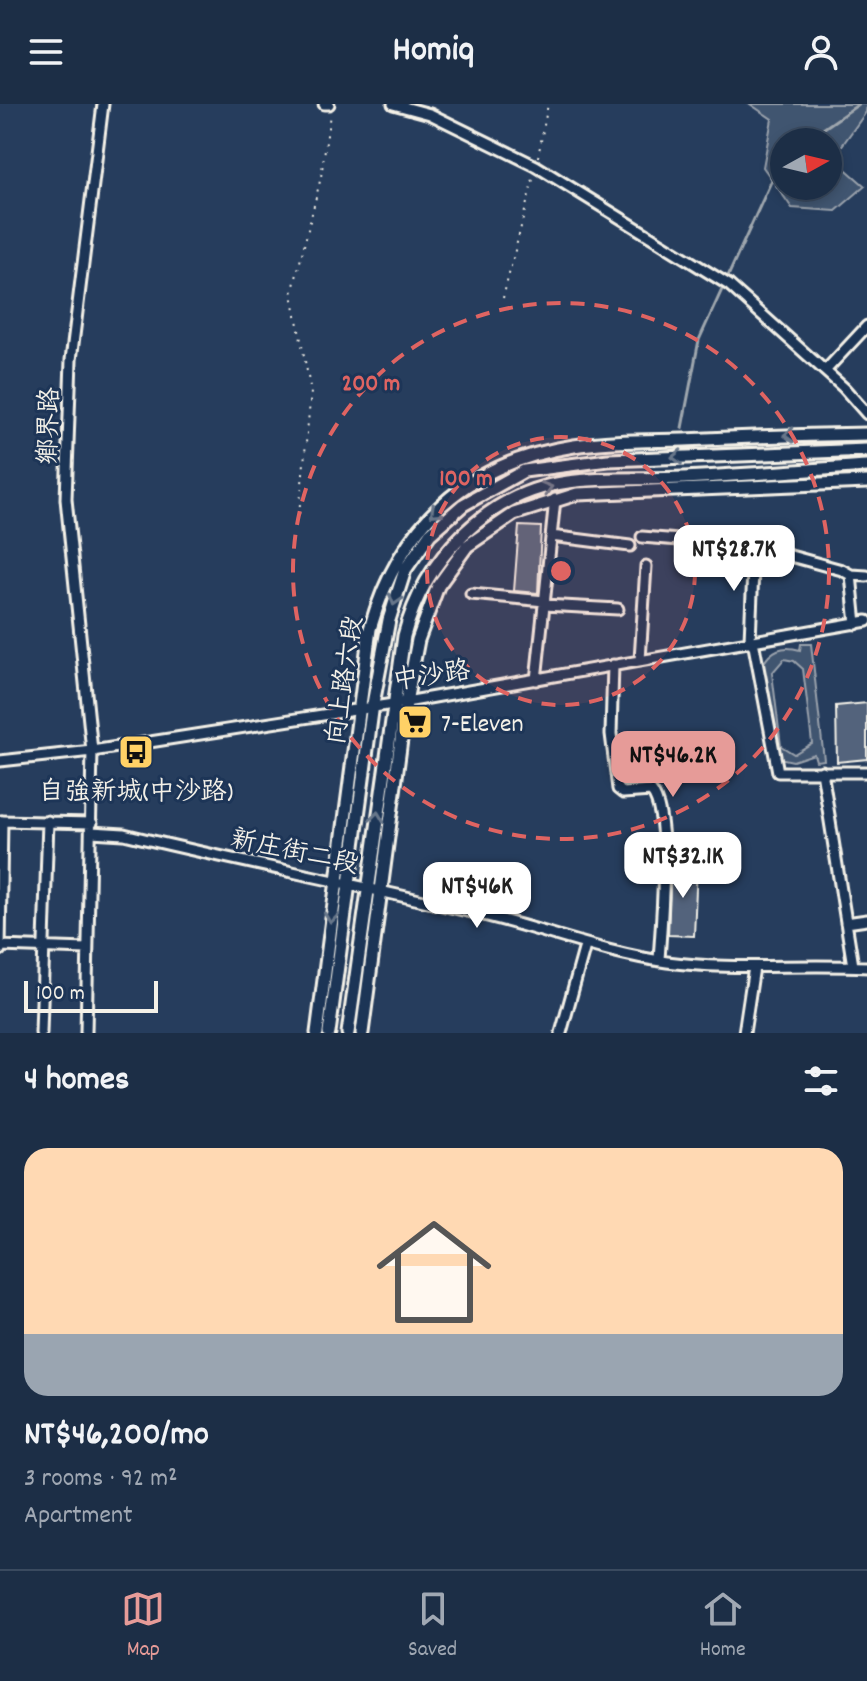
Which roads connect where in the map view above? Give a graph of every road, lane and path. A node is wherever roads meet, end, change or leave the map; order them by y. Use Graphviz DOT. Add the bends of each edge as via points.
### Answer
graph roads {
  1 [pos="103,104"];
  2 [pos="328,104"];
  3 [pos="393,104"];
  4 [pos="548,104"];
  5 [pos="536,166"];
  6 [pos="503,298"];
  7 [pos="867,326"];
  8 [pos="825,371"];
  9 [pos="867,414"];
  10 [pos="867,434"];
  11 [pos="867,450"];
  12 [pos="867,466"];
  13 [pos="867,482"];
  14 [pos="555,499"];
  15 [pos="299,514"];
  16 [pos="551,536"];
  17 [pos="642,537"];
  18 [pos="630,546"];
  19 [pos="754,546"];
  20 [pos="646,566"];
  21 [pos="851,575"];
  22 [pos="867,576"];
  23 [pos="471,594"];
  24 [pos="544,603"];
  25 [pos="618,609"];
  26 [pos="867,621"];
  27 [pos="856,624"];
  28 [pos="750,640"];
  29 [pos="640,660"];
  30 [pos="613,665"];
  31 [pos="536,680"];
  32 [pos="406,702"];
  33 [pos="393,703"];
  34 [pos="367,705"];
  35 [pos="92,751"];
  36 [pos="0,761"];
  37 [pos="822,771"];
  38 [pos="867,772"];
  39 [pos="1,821"];
  40 [pos="48,821"];
  41 [pos="91,828"];
  42 [pos="341,883"];
  43 [pos="368,888"];
  44 [pos="383,891"];
  45 [pos="867,920"];
  46 [pos="846,923"];
  47 [pos="585,946"];
  48 [pos="0,947"];
  49 [pos="44,948"];
  50 [pos="87,949"];
  51 [pos="659,960"];
  52 [pos="853,966"];
  53 [pos="754,967"];
  54 [pos="867,967"];
  55 [pos="41,1033"];
  56 [pos="86,1033"];
  57 [pos="317,1033"];
  58 [pos="329,1033"];
  59 [pos="348,1033"];
  60 [pos="362,1033"];
  61 [pos="561,1033"];
  62 [pos="744,1033"];
  1 -- 35 [label="street, 鄉界路" via="71,360 66,499"];
  2 -- 15 [label="path" via="330,132 292,294 311,392"];
  3 -- 5 [label="street" via="430,114"];
  4 -- 5 [label="path"];
  5 -- 6 [label="path"];
  5 -- 8 [label="street" via="729,285"];
  7 -- 8 [label="street"];
  8 -- 9 [label="street"];
  10 -- 34 [label="main road, 向上路六段, one-way" via="577,445 499,467 452,496 417,528 390,570 370,629"];
  11 -- 34 [label="main road, 向上路六段, one-way" via="608,460 524,471 445,518 417,551 394,600"];
  33 -- 12 [label="main road, 向上路六段, one-way" via="410,613 436,563 464,531 527,494 571,482"];
  13 -- 14 [label="main road" via="605,492"];
  14 -- 16 [label="street"];
  14 -- 32 [label="main road" via="483,532 447,570 424,617"];
  16 -- 18 [label="street"];
  16 -- 24 [label="street"];
  17 -- 19 [label="street"];
  19 -- 21 [label="street"];
  19 -- 28 [label="street"];
  20 -- 29 [label="street"];
  21 -- 22 [label="street"];
  21 -- 27 [label="street"];
  23 -- 24 [label="street"];
  24 -- 25 [label="street"];
  24 -- 31 [label="street"];
  26 -- 27 [label="street, 中沙路"];
  27 -- 28 [label="street, 中沙路"];
  28 -- 29 [label="street, 中沙路"];
  28 -- 37 [label="street" via="778,772"];
  29 -- 30 [label="street, 中沙路"];
  30 -- 31 [label="street, 中沙路"];
  30 -- 51 [label="street" via="611,734 618,789 651,791 659,810 664,849"];
  31 -- 32 [label="street, 中沙路"];
  32 -- 33 [label="street, 中沙路"];
  32 -- 44 [label="main road"];
  33 -- 34 [label="street, 中沙路"];
  43 -- 33 [label="main road, 向上路六段, one-way"];
  34 -- 35 [label="street, 中沙路"];
  34 -- 42 [label="main road, 向上路六段"];
  35 -- 36 [label="street, 中沙路"];
  35 -- 41 [label="street, 鄉界路"];
  37 -- 38 [label="street"];
  37 -- 46 [label="street"];
  39 -- 40 [label="street, 新庄街二段"];
  39 -- 48 [label="street"];
  40 -- 41 [label="street, 新庄街二段"];
  40 -- 49 [label="street"];
  41 -- 42 [label="street, 新庄街二段"];
  41 -- 50 [label="street, 鄉界路"];
  42 -- 43 [label="street, 新庄街二段"];
  42 -- 57 [label="main road, 向上路六段, one-way"];
  42 -- 58 [label="main road, 向上路六段"];
  43 -- 44 [label="street, 新庄街二段"];
  43 -- 59 [label="main road, 向上路六段"];
  44 -- 47 [label="street, 新庄街二段" via="522,924"];
  44 -- 60 [label="main road"];
  45 -- 46 [label="street"];
  46 -- 52 [label="street"];
  47 -- 51 [label="street, 新庄街二段"];
  47 -- 61 [label="street"];
  48 -- 49 [label="street"];
  49 -- 50 [label="street"];
  49 -- 55 [label="street"];
  50 -- 56 [label="street, 鄉界路"];
  51 -- 53 [label="street, 新庄街二段"];
  52 -- 53 [label="street, 新庄街二段"];
  52 -- 54 [label="street, 新庄街二段"];
  53 -- 62 [label="street"];
}
